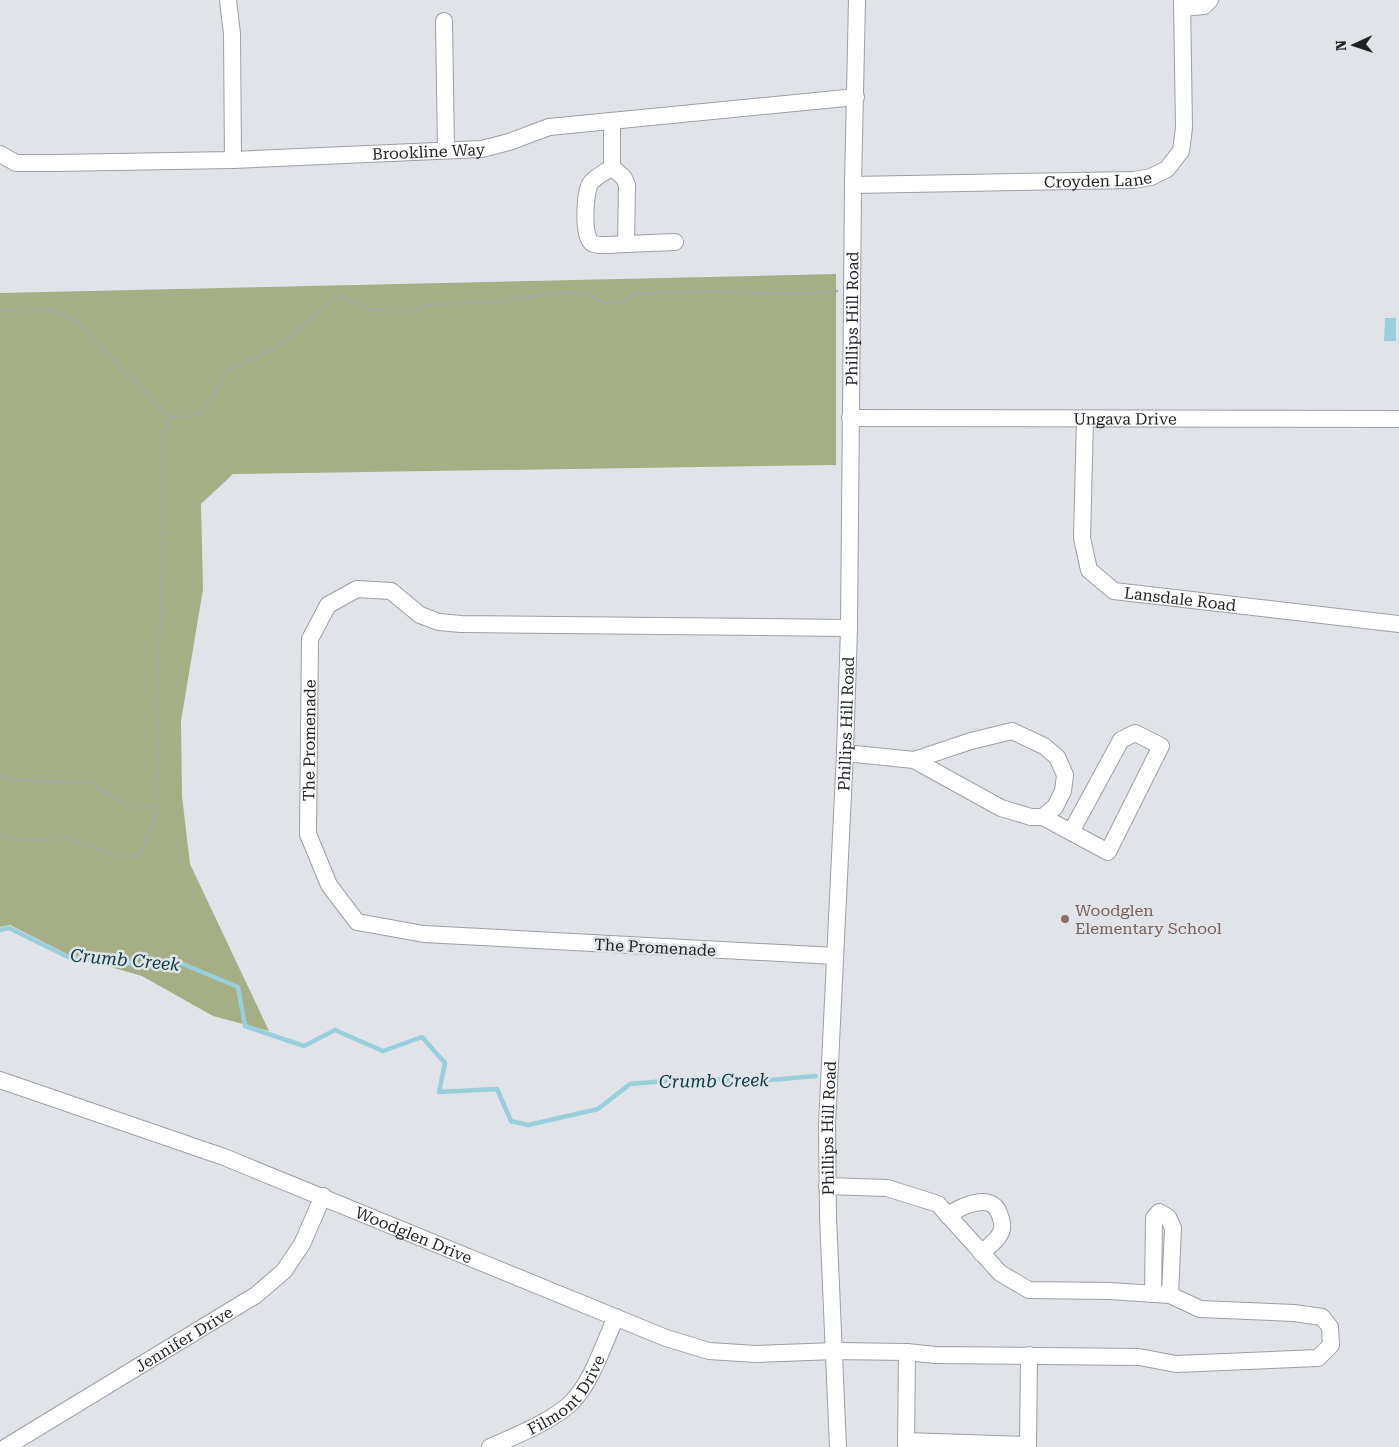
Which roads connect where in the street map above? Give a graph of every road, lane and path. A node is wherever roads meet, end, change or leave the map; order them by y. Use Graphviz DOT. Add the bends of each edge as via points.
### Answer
graph roads {
  1 [pos="228,0"];
  2 [pos="857,0"];
  3 [pos="1210,0"];
  4 [pos="1183,4"];
  5 [pos="444,20"];
  6 [pos="856,98"];
  7 [pos="612,121"];
  8 [pos="446,150"];
  9 [pos="0,154"];
  10 [pos="233,160"];
  11 [pos="612,167"];
  12 [pos="853,185"];
  13 [pos="675,242"];
  14 [pos="626,244"];
  15 [pos="852,290"];
  16 [pos="0,311"];
  17 [pos="170,417"];
  18 [pos="850,418"];
  19 [pos="1399,419"];
  20 [pos="1085,420"];
  21 [pos="1399,624"];
  22 [pos="849,628"];
  23 [pos="845,753"];
  24 [pos="914,760"];
  25 [pos="0,777"];
  26 [pos="156,808"];
  27 [pos="1043,817"];
  28 [pos="1071,832"];
  29 [pos="0,835"];
  30 [pos="835,956"];
  31 [pos="0,1080"];
  32 [pos="827,1186"];
  33 [pos="323,1196"];
  34 [pos="948,1216"];
  35 [pos="981,1253"];
  36 [pos="1153,1294"];
  37 [pos="1170,1295"];
  38 [pos="616,1317"];
  39 [pos="835,1351"];
  40 [pos="907,1352"];
  41 [pos="1029,1355"];
  42 [pos="906,1444"];
  43 [pos="947,1445"];
  44 [pos="988,1445"];
  45 [pos="1028,1446"];
  46 [pos="6,1447"];
  47 [pos="490,1447"];
  48 [pos="838,1447"];
  1 -- 10 [label="street" via="232,34"];
  2 -- 6 [label="street, Phillips Hill Road"];
  3 -- 4 [label="street" via="1204,6"];
  4 -- 12 [label="street, Croyden Lane" via="1184,128 1181,151 1167,169 1151,177 1134,180"];
  5 -- 8 [label="street"];
  6 -- 7 [label="street, Brookline Way"];
  6 -- 12 [label="street, Phillips Hill Road"];
  7 -- 8 [label="street, Brookline Way" via="549,127 482,150"];
  7 -- 11 [label="street"];
  8 -- 10 [label="street, Brookline Way"];
  9 -- 10 [label="street, Brookline Way" via="16,163"];
  11 -- 14 [label="street" via="627,185"];
  11 -- 14 [label="street" via="590,182 586,197 588,239 597,245"];
  12 -- 15 [label="street, Phillips Hill Road"];
  13 -- 14 [label="street"];
  15 -- 17 [label="path" via="795,294 640,292 623,301 605,303 587,294 564,292 495,302 432,304 406,312 370,309 338,296 278,346 227,371 213,398 198,415"];
  15 -- 18 [label="street, Phillips Hill Road"];
  16 -- 17 [label="path" via="46,310 72,317"];
  17 -- 26 [label="path" via="163,468"];
  18 -- 20 [label="street, Ungava Drive"];
  18 -- 22 [label="street, Phillips Hill Road"];
  19 -- 20 [label="street, Ungava Drive"];
  20 -- 21 [label="street, Lansdale Road" via="1082,538 1089,570 1114,591"];
  22 -- 23 [label="street, Phillips Hill Road"];
  22 -- 30 [label="street, The Promenade" via="461,624 439,622 420,615 391,591 357,589 328,605 310,639 308,834 328,885 357,922 424,934"];
  23 -- 24 [label="street"];
  23 -- 30 [label="street, Phillips Hill Road"];
  24 -- 27 [label="street" via="1001,808 1031,817"];
  24 -- 27 [label="street" via="1012,731 1044,746 1057,757 1065,775 1063,791 1055,807"];
  25 -- 26 [label="path" via="92,783 134,807"];
  26 -- 29 [label="path" via="153,828 140,855 120,856 65,838 26,841"];
  27 -- 28 [label="street"];
  28 -- 28 [label="street" via="1108,852 1160,746 1136,733 1121,740"];
  30 -- 32 [label="street, Phillips Hill Road"];
  31 -- 33 [label="street, Woodglen Drive" via="224,1157"];
  32 -- 34 [label="street" via="887,1188 938,1204"];
  32 -- 39 [label="street, Phillips Hill Road"];
  33 -- 38 [label="street, Woodglen Drive"];
  33 -- 46 [label="street, Jennifer Drive" via="302,1244 284,1271 256,1295"];
  34 -- 35 [label="street"];
  34 -- 35 [label="street" via="969,1203 978,1202 998,1208 1002,1229 996,1240"];
  35 -- 36 [label="street" via="1000,1273 1029,1290"];
  36 -- 37 [label="street"];
  36 -- 37 [label="street" via="1154,1218 1159,1212 1168,1217 1173,1228"];
  37 -- 41 [label="street, Woodglen Drive" via="1200,1309 1322,1317 1330,1327 1331,1345 1318,1358 1176,1364 1139,1357"];
  38 -- 39 [label="street, Woodglen Drive" via="666,1338 709,1351 756,1354"];
  38 -- 47 [label="street, Filmont Drive" via="586,1383 571,1403 545,1421"];
  39 -- 40 [label="street, Woodglen Drive"];
  39 -- 48 [label="street, Phillips Hill Road"];
  40 -- 41 [label="street, Woodglen Drive"];
  40 -- 42 [label="street"];
  41 -- 45 [label="street"];
  42 -- 43 [label="street"];
  43 -- 44 [label="street"];
  44 -- 45 [label="street"];
}
